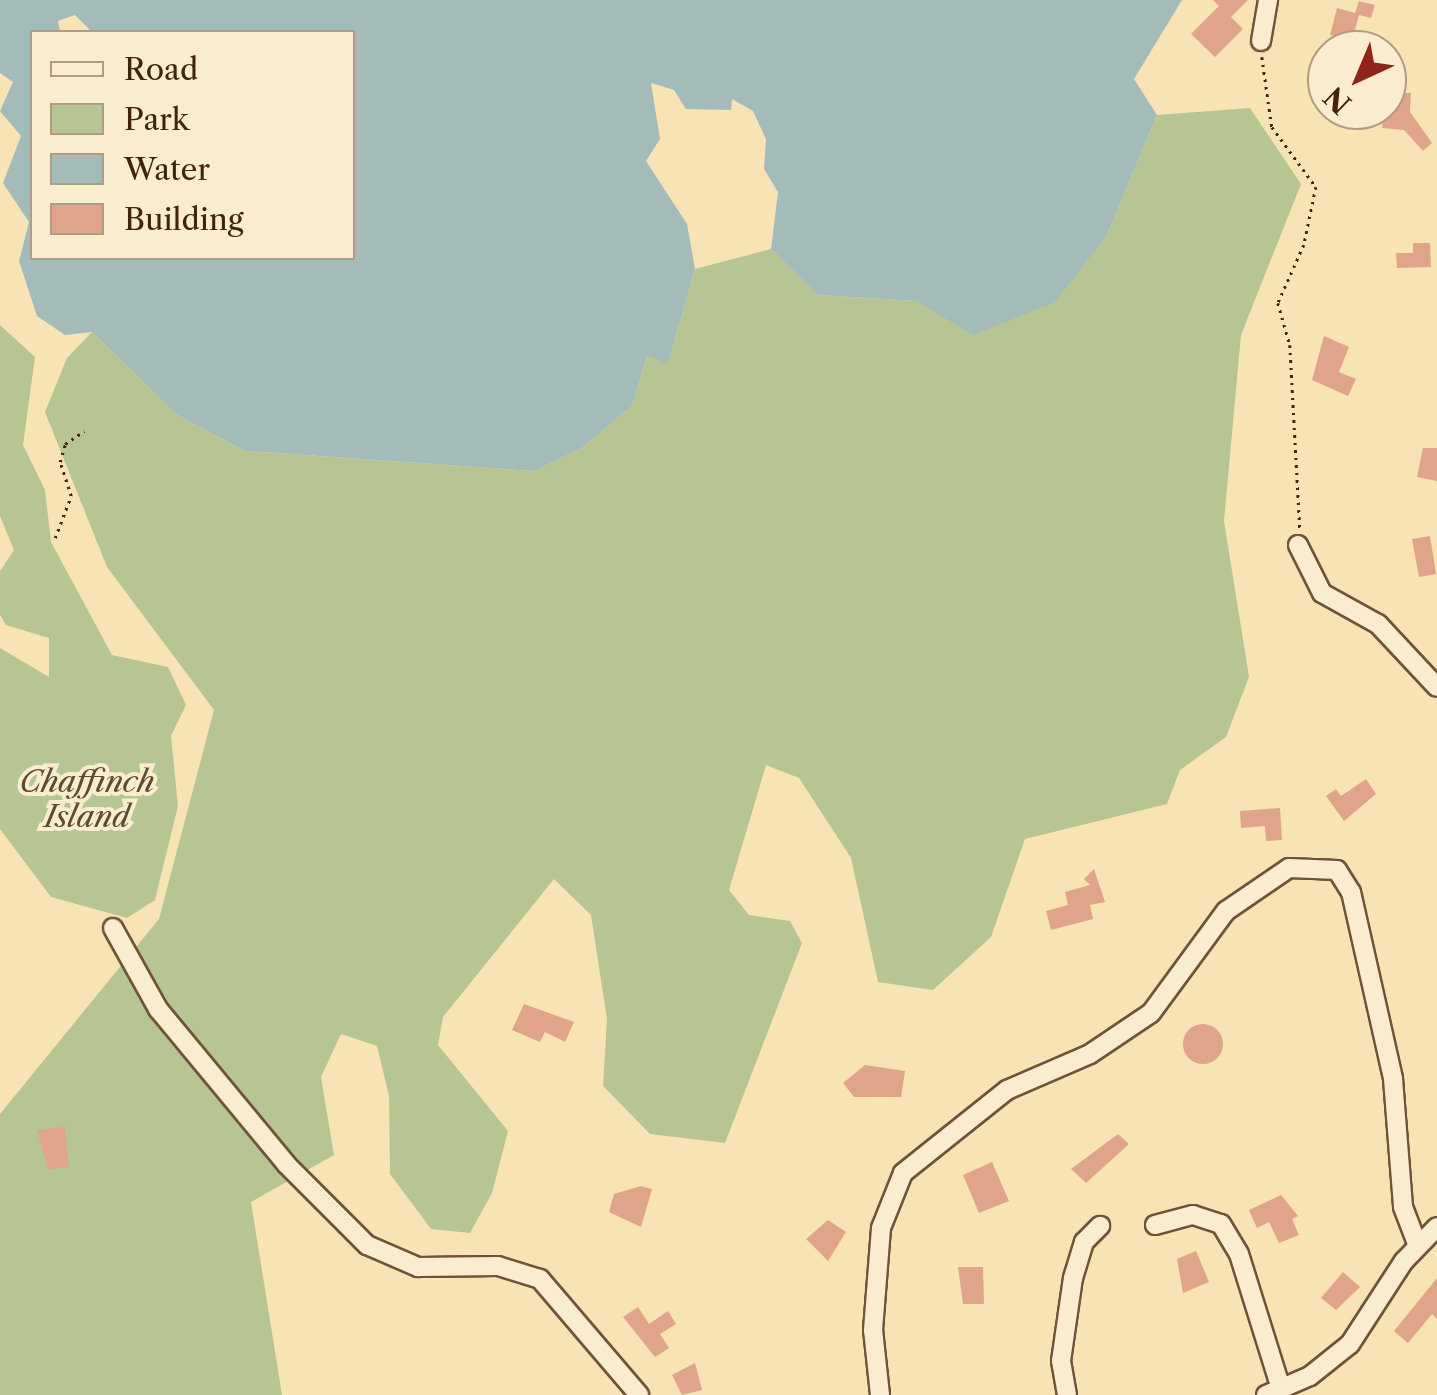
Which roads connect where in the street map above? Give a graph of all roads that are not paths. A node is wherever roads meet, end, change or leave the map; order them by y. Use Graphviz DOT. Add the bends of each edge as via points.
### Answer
graph roads {
  1 [pos="1268,0"];
  2 [pos="1261,41"];
  3 [pos="1298,545"];
  4 [pos="1437,687"];
  5 [pos="113,928"];
  6 [pos="1154,1225"];
  7 [pos="1100,1226"];
  8 [pos="1437,1227"];
  9 [pos="1418,1243"];
  10 [pos="1273,1390"];
  11 [pos="639,1395"];
  12 [pos="880,1395"];
  13 [pos="1066,1395"];
  1 -- 2 [label="street"];
  3 -- 4 [label="street" via="1322,594 1378,624"];
  5 -- 11 [label="street" via="158,1010 286,1164 367,1245 418,1267 498,1266 540,1279"];
  6 -- 10 [label="street" via="1193,1215 1221,1224 1238,1254"];
  7 -- 13 [label="street" via="1075,1268 1061,1361"];
  8 -- 9 [label="street"];
  9 -- 10 [label="street" via="1350,1344 1310,1376"];
  9 -- 12 [label="street" via="1403,1207 1393,1079 1351,892 1337,870 1289,868 1226,911 1151,1014 1090,1054 1007,1090 903,1173 881,1228 874,1330"];
}
